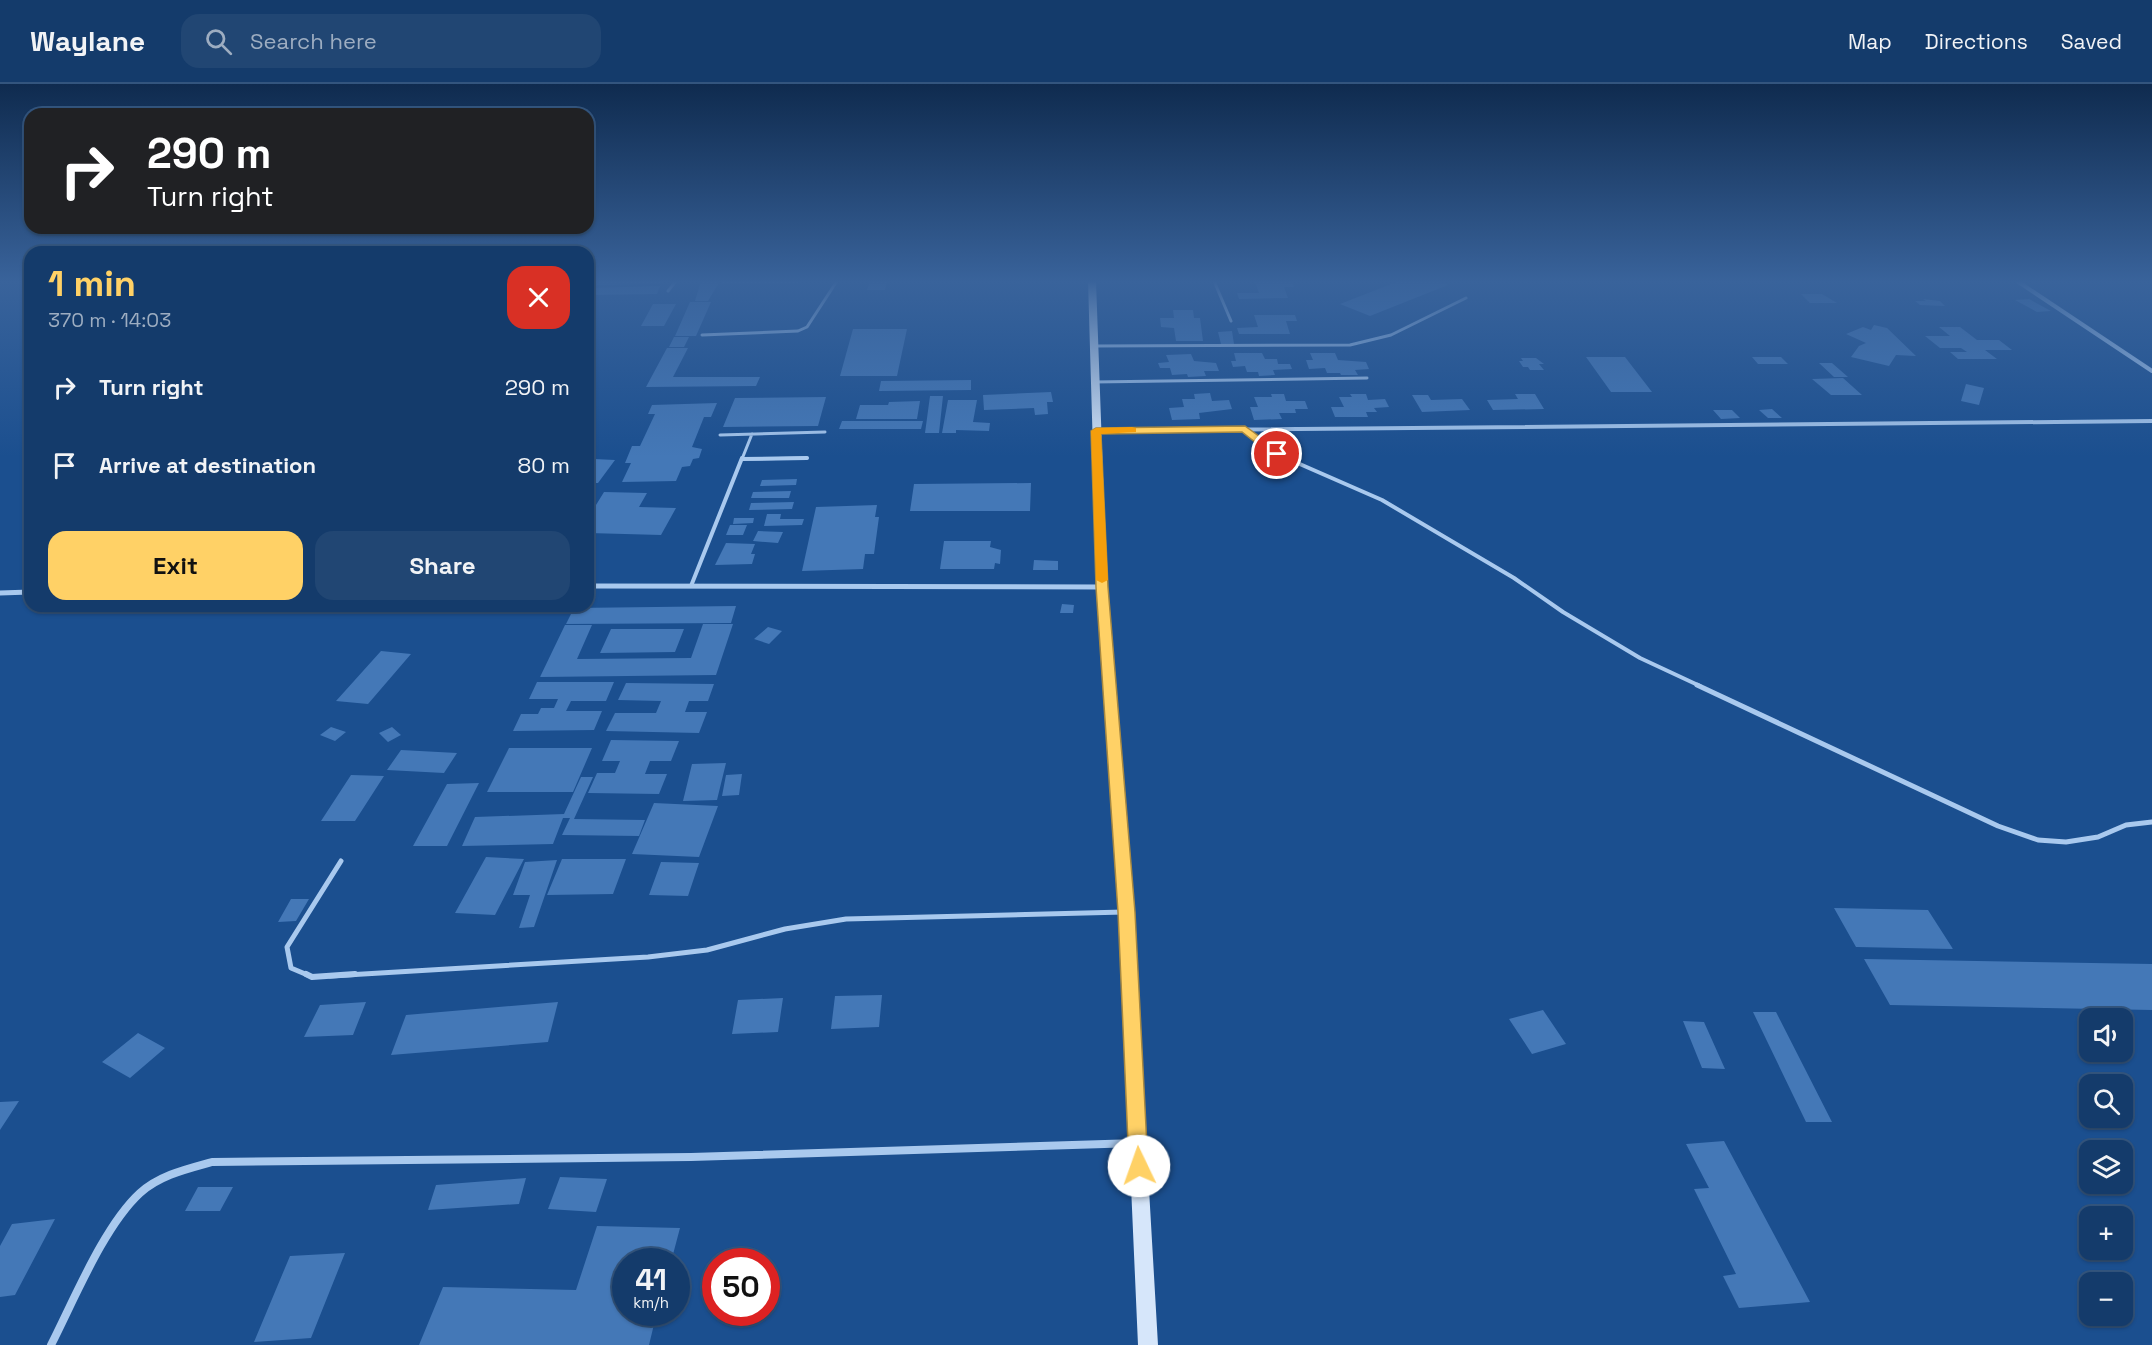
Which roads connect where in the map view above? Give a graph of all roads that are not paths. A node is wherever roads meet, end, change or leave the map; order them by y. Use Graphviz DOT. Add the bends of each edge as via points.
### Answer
graph roads {
  1 [pos="1093,340"];
  2 [pos="1371,340"];
  3 [pos="2105,340"];
  4 [pos="1093,346"];
  5 [pos="2152,371"];
  6 [pos="1367,378"];
  7 [pos="1094,382"];
  8 [pos="2152,422"];
  9 [pos="1245,429"];
  10 [pos="1096,431"];
  11 [pos="825,432"];
  12 [pos="752,434"];
  13 [pos="720,435"];
  14 [pos="807,458"];
  15 [pos="742,459"];
  16 [pos="594,586"];
  17 [pos="691,586"];
  18 [pos="1102,587"];
  19 [pos="24,592"];
  20 [pos="0,593"];
  21 [pos="2152,822"];
  22 [pos="341,861"];
  23 [pos="1126,912"];
  24 [pos="1138,1143"];
  25 [pos="51,1345"];
  26 [pos="1148,1345"];
  1 -- 4 [label="main road"];
  2 -- 4 [label="lane" via="1350,345"];
  3 -- 5 [label="street"];
  4 -- 7 [label="main road"];
  6 -- 7 [label="lane"];
  7 -- 10 [label="main road"];
  8 -- 9 [label="street"];
  9 -- 10 [label="street"];
  9 -- 21 [label="lane" via="1277,454 1382,500 1640,658 1998,826 2038,840 2066,842"];
  10 -- 18 [label="main road"];
  11 -- 12 [label="lane"];
  12 -- 13 [label="lane"];
  12 -- 15 [label="lane"];
  14 -- 15 [label="lane"];
  15 -- 17 [label="lane"];
  16 -- 17 [label="street"];
  17 -- 18 [label="street"];
  18 -- 23 [label="main road"];
  19 -- 20 [label="street"];
  22 -- 23 [label="lane" via="288,947 291,968 312,977 660,956 707,950 785,929 846,919"];
  23 -- 24 [label="main road"];
  24 -- 25 [label="street" via="691,1157 212,1162 174,1172 141,1192 116,1221"];
  24 -- 26 [label="main road"];
}
